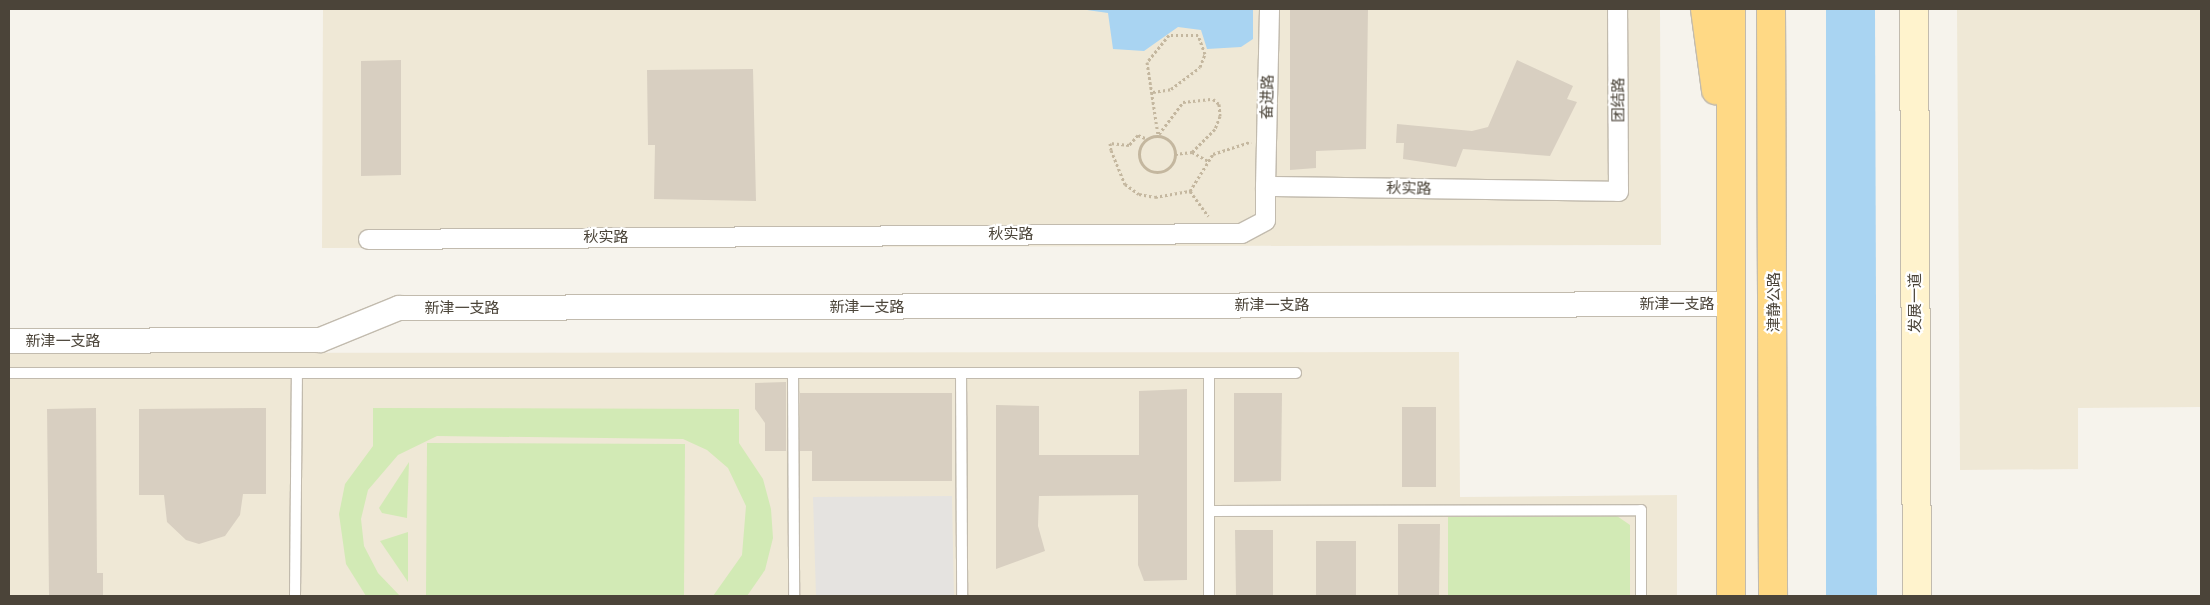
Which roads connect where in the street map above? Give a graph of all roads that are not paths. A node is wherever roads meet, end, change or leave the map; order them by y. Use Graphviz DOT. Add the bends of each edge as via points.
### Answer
graph roads {
  1 [pos="1268,9"];
  2 [pos="1617,9"];
  3 [pos="1706,9"];
  4 [pos="1730,9"];
  5 [pos="1771,9"];
  6 [pos="1790,9"];
  7 [pos="1914,9"];
  8 [pos="1265,186"];
  9 [pos="1618,191"];
  10 [pos="1729,198"];
  11 [pos="1774,198"];
  12 [pos="368,239"];
  13 [pos="1730,304"];
  14 [pos="9,342"];
  15 [pos="9,373"];
  16 [pos="297,373"];
  17 [pos="793,373"];
  18 [pos="961,373"];
  19 [pos="1209,373"];
  20 [pos="1296,373"];
  21 [pos="1209,511"];
  22 [pos="295,596"];
  23 [pos="794,596"];
  24 [pos="962,596"];
  25 [pos="1209,596"];
  26 [pos="1641,596"];
  27 [pos="1731,596"];
  28 [pos="1773,596"];
  29 [pos="1917,596"];
  1 -- 8 [label="street, 奋进路"];
  2 -- 9 [label="street, 团结路"];
  3 -- 10 [label="highway"];
  4 -- 10 [label="highway"];
  5 -- 11 [label="highway, 津静公路"];
  6 -- 11 [label="highway"];
  7 -- 29 [label="main road, 发展一道"];
  8 -- 9 [label="street, 秋实路"];
  8 -- 12 [label="street, 秋实路" via="1265,220 1241,232"];
  10 -- 13 [label="highway"];
  11 -- 28 [label="highway, 津静公路"];
  13 -- 14 [label="street, 新津一支路" via="400,308 320,340"];
  13 -- 27 [label="highway"];
  15 -- 16 [label="lane"];
  16 -- 17 [label="lane"];
  16 -- 22 [label="lane"];
  17 -- 18 [label="lane"];
  17 -- 23 [label="lane"];
  18 -- 19 [label="lane"];
  18 -- 24 [label="lane"];
  19 -- 20 [label="lane"];
  19 -- 21 [label="lane"];
  21 -- 25 [label="lane"];
  21 -- 26 [label="lane" via="1641,510"];
}
